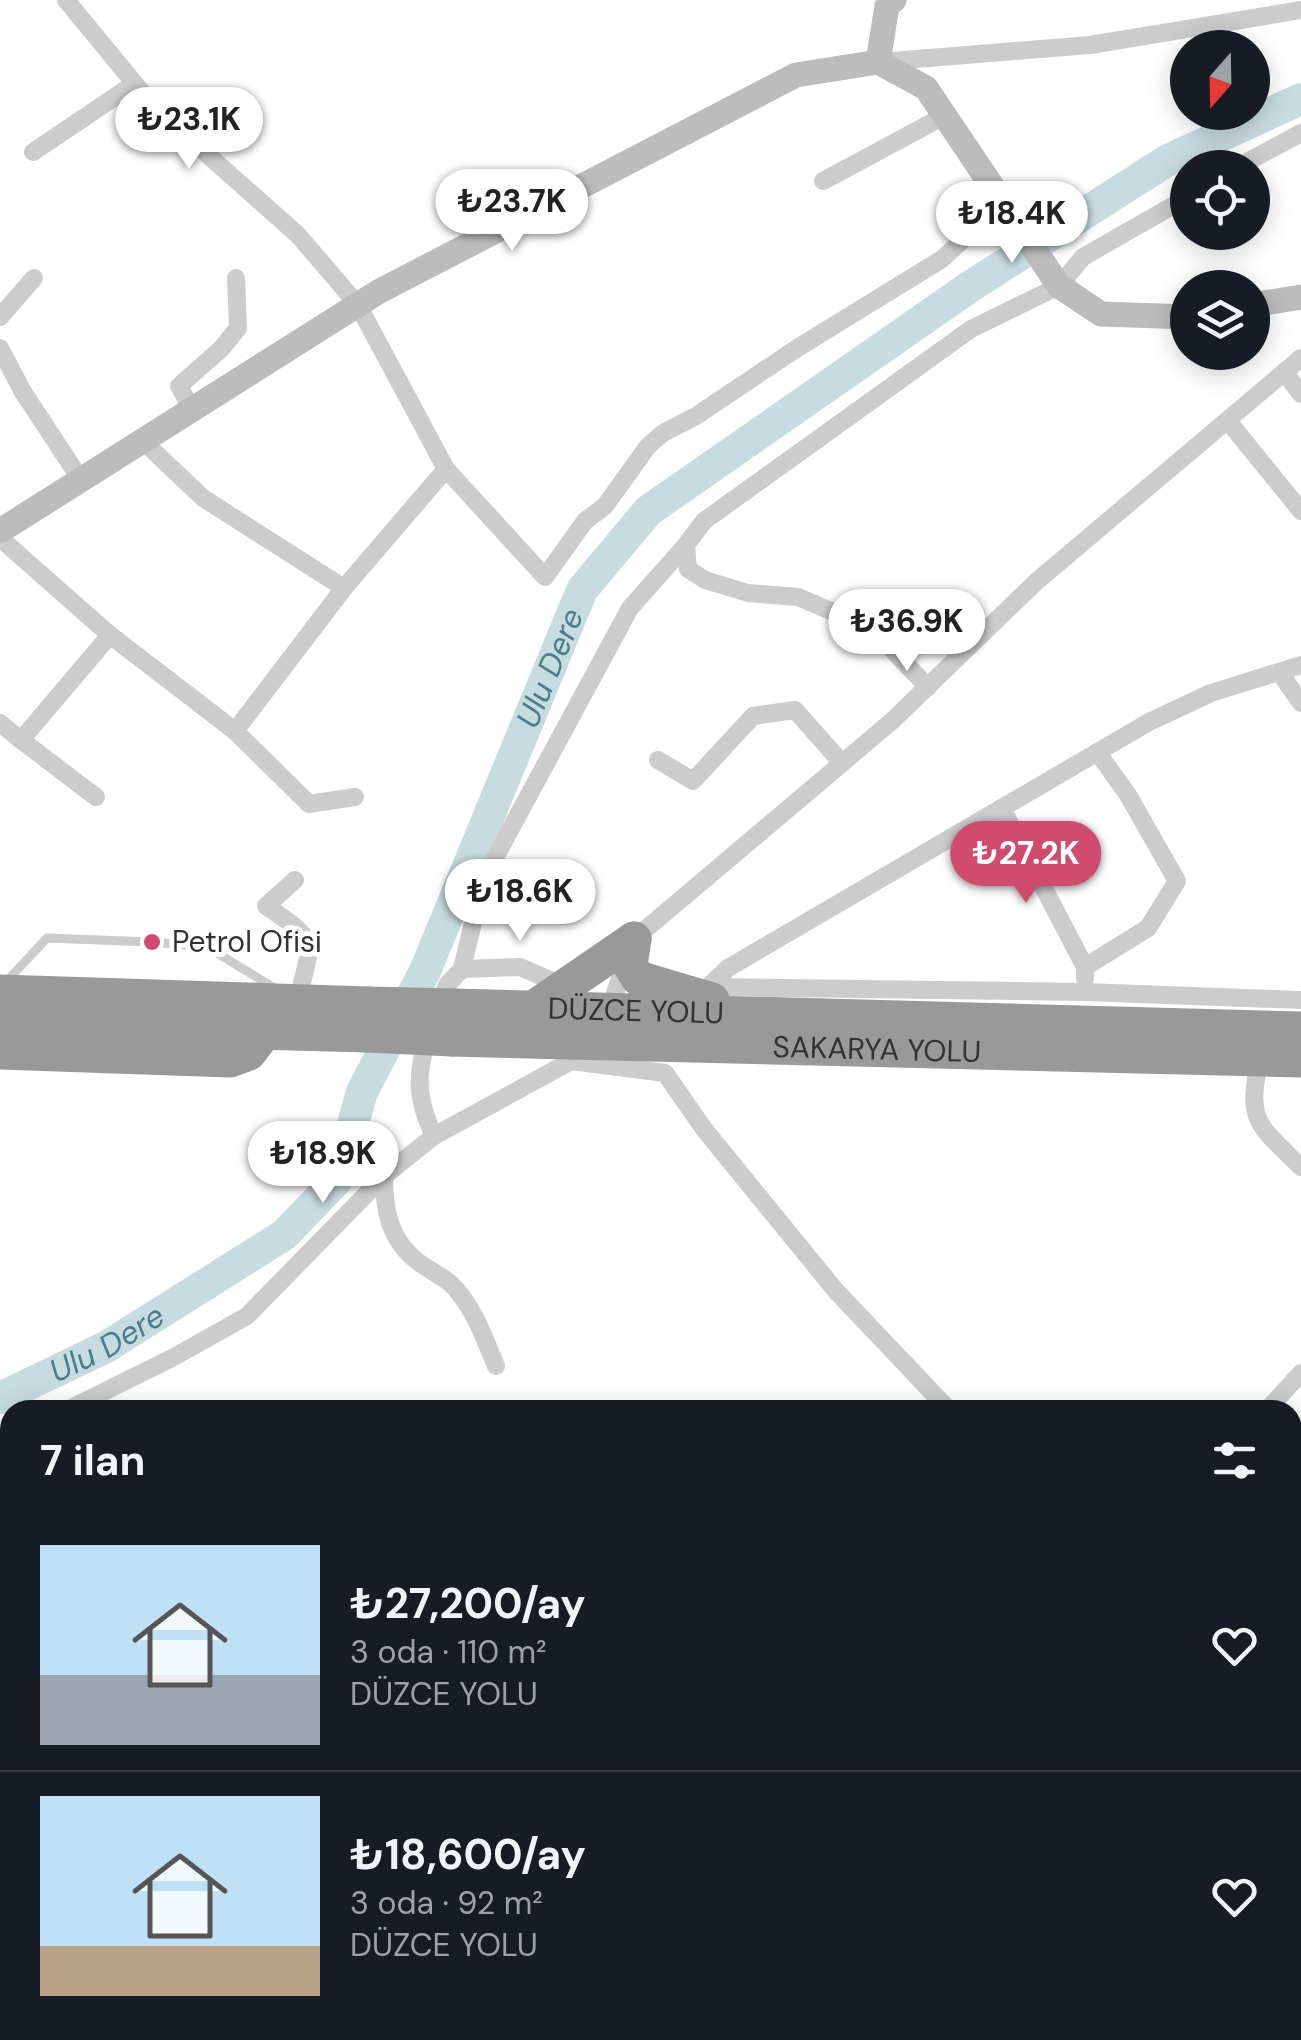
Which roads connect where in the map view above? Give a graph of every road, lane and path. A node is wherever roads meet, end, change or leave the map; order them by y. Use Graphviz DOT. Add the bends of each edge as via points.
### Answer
graph roads {
  1 [pos="66,0"];
  2 [pos="884,2"];
  3 [pos="1301,10"];
  4 [pos="878,62"];
  5 [pos="134,84"];
  6 [pos="944,116"];
  7 [pos="1301,133"];
  8 [pos="1269,150"];
  9 [pos="33,152"];
  10 [pos="823,181"];
  11 [pos="1002,204"];
  12 [pos="1170,206"];
  13 [pos="34,278"];
  14 [pos="236,278"];
  15 [pos="1060,286"];
  16 [pos="1301,297"];
  17 [pos="1270,303"];
  18 [pos="358,305"];
  19 [pos="1170,316"];
  20 [pos="0,318"];
  21 [pos="0,348"];
  22 [pos="1301,358"];
  23 [pos="1284,372"];
  24 [pos="1301,394"];
  25 [pos="192,410"];
  26 [pos="1228,421"];
  27 [pos="143,441"];
  28 [pos="446,469"];
  29 [pos="81,480"];
  30 [pos="1301,511"];
  31 [pos="0,534"];
  32 [pos="686,545"];
  33 [pos="344,588"];
  34 [pos="110,635"];
  35 [pos="1301,666"];
  36 [pos="1280,673"];
  37 [pos="928,686"];
  38 [pos="1301,703"];
  39 [pos="0,723"];
  40 [pos="236,732"];
  41 [pos="20,740"];
  42 [pos="1098,753"];
  43 [pos="658,760"];
  44 [pos="842,763"];
  45 [pos="96,797"];
  46 [pos="355,797"];
  47 [pos="1003,810"];
  48 [pos="295,880"];
  49 [pos="634,939"];
  50 [pos="1085,968"];
  51 [pos="462,969"];
  52 [pos="564,987"];
  53 [pos="0,990"];
  54 [pos="1086,992"];
  55 [pos="692,998"];
  56 [pos="1301,1000"];
  57 [pos="297,1002"];
  58 [pos="532,1009"];
  59 [pos="368,1020"];
  60 [pos="453,1023"];
  61 [pos="0,1025"];
  62 [pos="605,1027"];
  63 [pos="1301,1030"];
  64 [pos="265,1032"];
  65 [pos="0,1052"];
  66 [pos="1260,1059"];
  67 [pos="1301,1060"];
  68 [pos="571,1062"];
  69 [pos="434,1136"];
  70 [pos="1301,1167"];
  71 [pos="384,1176"];
  72 [pos="496,1366"];
  73 [pos="1301,1372"];
  74 [pos="87,1400"];
  75 [pos="940,1400"];
  76 [pos="1276,1400"];
  1 -- 5 [label="street"];
  2 -- 4 [label="main road"];
  3 -- 4 [label="street" via="1090,45"];
  4 -- 6 [label="main road" via="926,88"];
  4 -- 18 [label="main road" via="796,75"];
  5 -- 9 [label="street"];
  5 -- 18 [label="street" via="298,236"];
  6 -- 10 [label="street"];
  6 -- 11 [label="main road"];
  7 -- 8 [label="street"];
  11 -- 15 [label="main road"];
  11 -- 28 [label="street" via="942,259 662,433 545,577"];
  12 -- 15 [label="street" via="1082,257"];
  13 -- 20 [label="street"];
  14 -- 25 [label="street" via="238,328 179,386"];
  15 -- 19 [label="main road" via="1100,314"];
  15 -- 32 [label="street" via="970,329 704,521"];
  16 -- 17 [label="main road"];
  18 -- 25 [label="main road"];
  18 -- 28 [label="street"];
  21 -- 29 [label="street"];
  22 -- 23 [label="street"];
  23 -- 24 [label="street"];
  23 -- 26 [label="street"];
  25 -- 27 [label="main road"];
  26 -- 30 [label="street"];
  26 -- 37 [label="street" via="1036,581"];
  27 -- 29 [label="main road"];
  27 -- 33 [label="street" via="203,498"];
  28 -- 33 [label="street"];
  29 -- 31 [label="main road"];
  31 -- 34 [label="street"];
  32 -- 37 [label="street" via="688,568 704,580 748,593 798,596 871,628"];
  32 -- 51 [label="street" via="630,608 483,880"];
  33 -- 40 [label="street"];
  34 -- 40 [label="street"];
  34 -- 41 [label="street"];
  35 -- 36 [label="street"];
  36 -- 38 [label="street"];
  36 -- 42 [label="street" via="1212,693"];
  37 -- 44 [label="street"];
  39 -- 41 [label="street"];
  40 -- 46 [label="street" via="309,804"];
  41 -- 45 [label="street"];
  42 -- 47 [label="street"];
  42 -- 50 [label="street" via="1176,881 1148,928"];
  43 -- 44 [label="street" via="694,781 753,716 795,710"];
  44 -- 49 [label="street"];
  47 -- 50 [label="street"];
  47 -- 55 [label="street" via="728,968"];
  48 -- 57 [label="street" via="266,906 304,932 310,948"];
  49 -- 52 [label="highway"];
  49 -- 55 [label="highway" via="630,965 638,978"];
  49 -- 62 [label="street"];
  50 -- 54 [label="street"];
  51 -- 52 [label="street" via="520,968"];
  51 -- 69 [label="street" via="447,984 417,1071"];
  52 -- 58 [label="highway"];
  53 -- 57 [label="highway"];
  53 -- 57 [label="lane" via="47,938 152,942 207,947"];
  54 -- 55 [label="street"];
  54 -- 56 [label="street"];
  55 -- 62 [label="highway, DÜZCE YOLU"];
  55 -- 63 [label="highway, DÜZCE YOLU" via="764,1016"];
  57 -- 59 [label="highway"];
  58 -- 60 [label="highway, DÜZCE YOLU"];
  58 -- 62 [label="highway, DÜZCE YOLU"];
  59 -- 60 [label="highway, bridge"];
  59 -- 64 [label="highway"];
  60 -- 62 [label="highway, SAKARYA YOLU"];
  61 -- 64 [label="highway"];
  62 -- 66 [label="highway, SAKARYA YOLU"];
  62 -- 68 [label="street"];
  64 -- 65 [label="highway" via="250,1053 230,1060"];
  66 -- 67 [label="highway, SAKARYA YOLU"];
  66 -- 70 [label="street" via="1252,1094 1258,1122"];
  68 -- 69 [label="street"];
  68 -- 75 [label="street" via="665,1073 836,1291"];
  69 -- 71 [label="street"];
  71 -- 72 [label="street" via="393,1233 413,1258 451,1284 477,1319"];
  71 -- 74 [label="street" via="247,1316"];
  73 -- 76 [label="street"];
}
